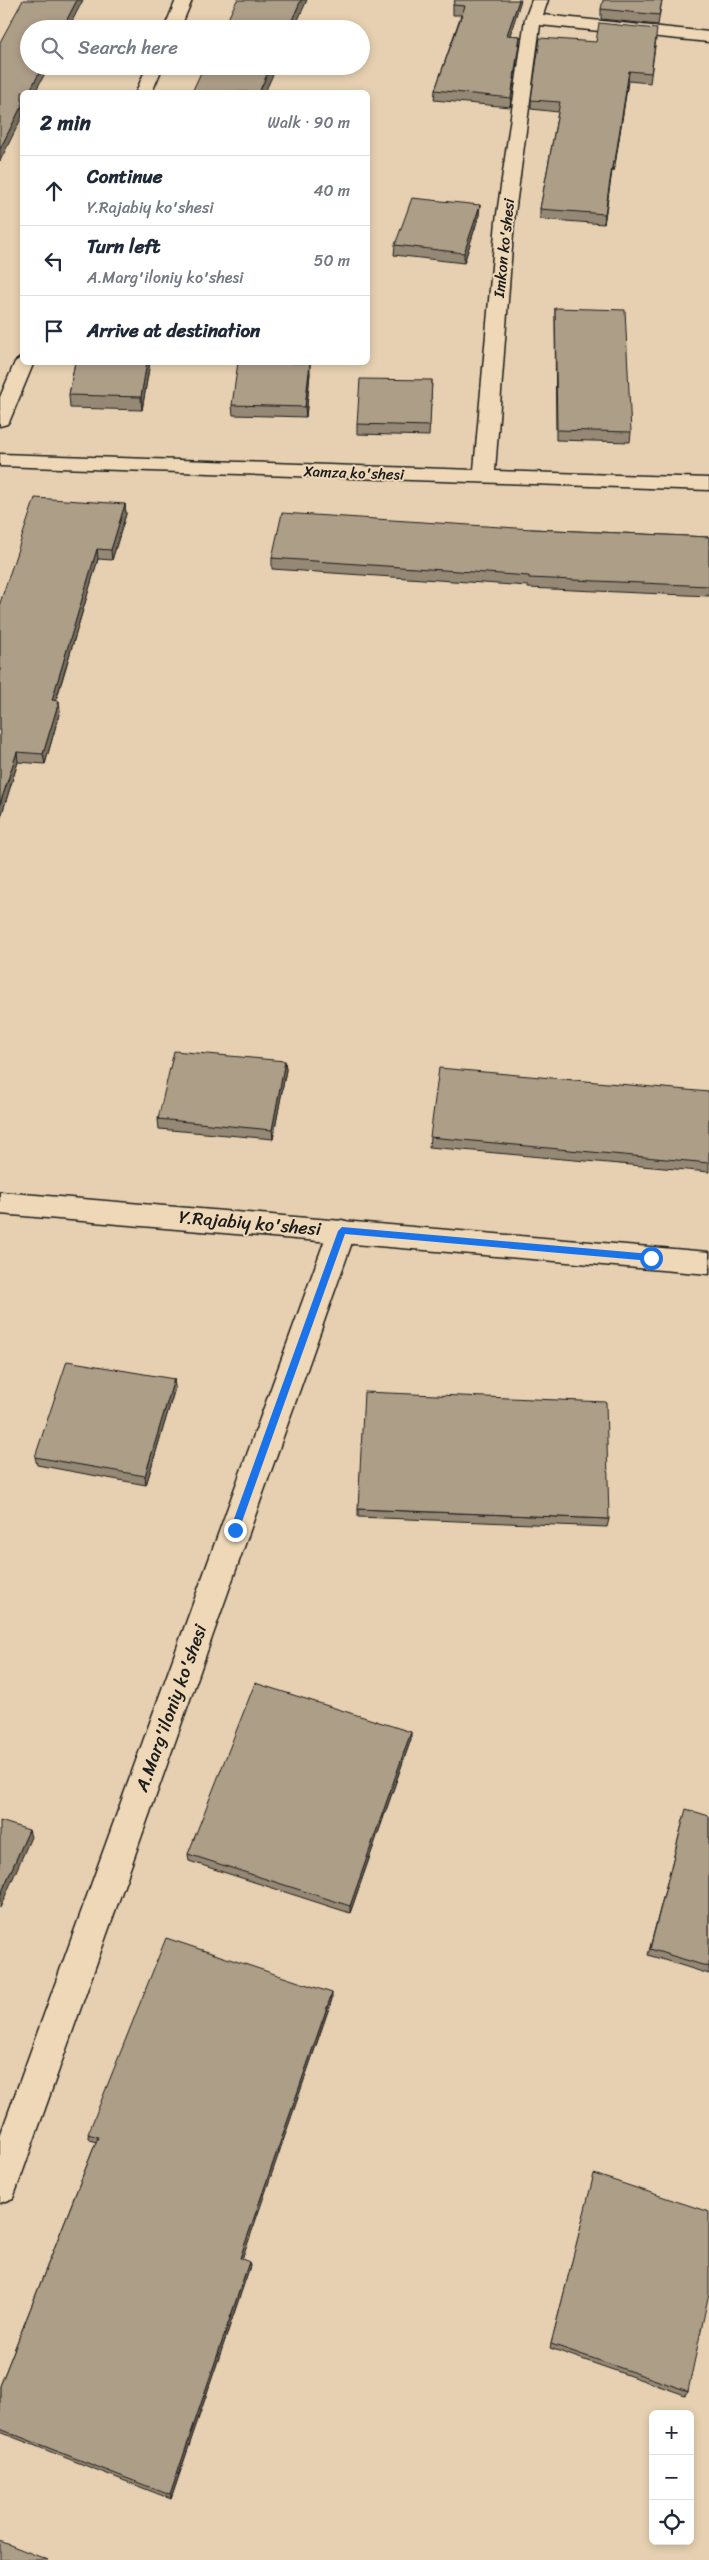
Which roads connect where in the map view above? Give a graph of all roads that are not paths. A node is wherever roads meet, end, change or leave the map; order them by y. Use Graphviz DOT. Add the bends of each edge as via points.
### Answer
graph roads {
  1 [pos="184,0"];
  2 [pos="540,0"];
  3 [pos="533,19"];
  4 [pos="176,20"];
  5 [pos="709,37"];
  6 [pos="151,75"];
  7 [pos="145,90"];
  8 [pos="24,365"];
  9 [pos="0,420"];
  10 [pos="0,460"];
  11 [pos="484,478"];
  12 [pos="709,484"];
  13 [pos="0,1203"];
  14 [pos="342,1231"];
  15 [pos="709,1263"];
  16 [pos="0,2185"];
  1 -- 4 [label="street"];
  2 -- 3 [label="street, Imkon ko'shesi"];
  3 -- 5 [label="street"];
  3 -- 11 [label="street, Imkon ko'shesi" via="505,221"];
  6 -- 7 [label="street"];
  8 -- 9 [label="street"];
  10 -- 11 [label="street, Xamza ko'shesi"];
  11 -- 12 [label="street, Xamza ko'shesi"];
  13 -- 14 [label="street, Y.Rajabiy ko'shesi"];
  14 -- 15 [label="street, Y.Rajabiy ko'shesi"];
  14 -- 16 [label="street, A.Marg'iloniy ko'shesi"];
}
